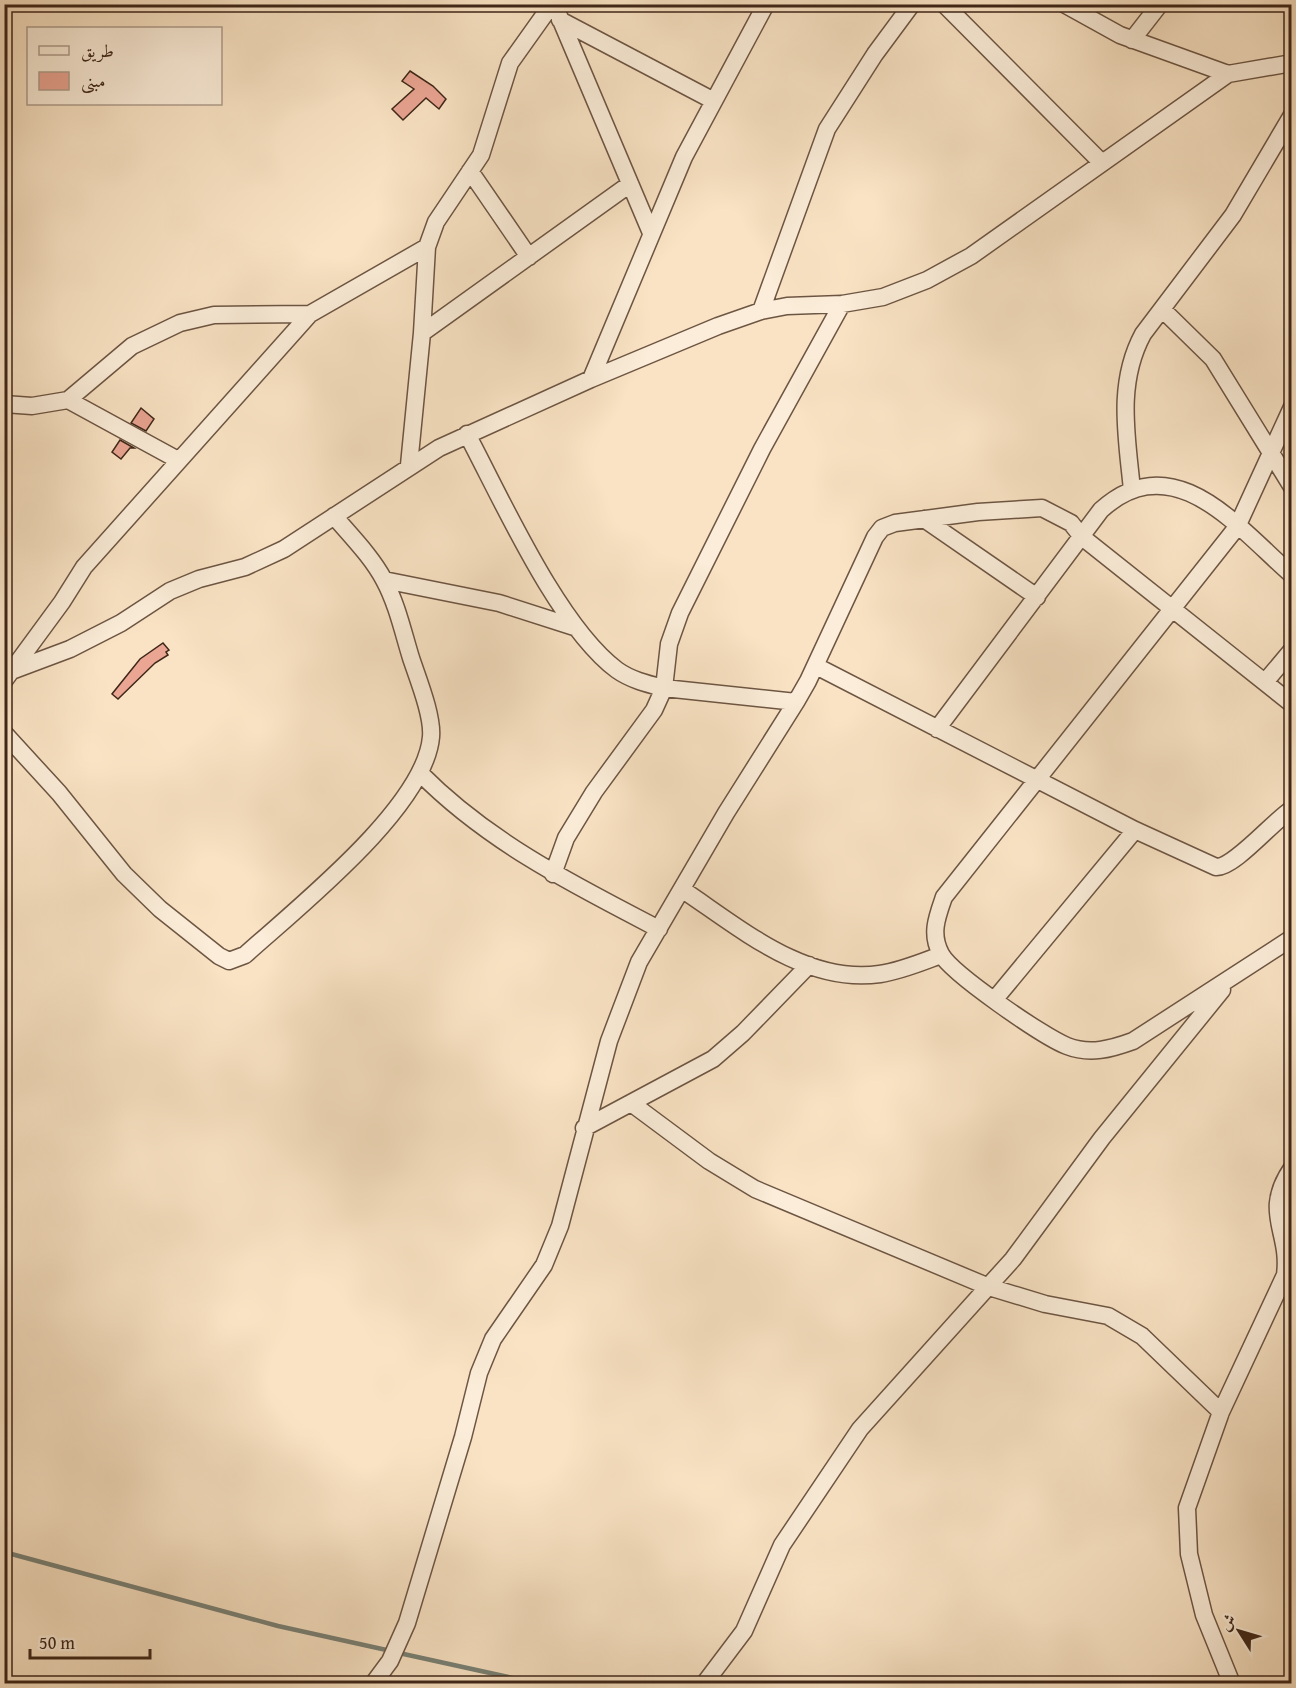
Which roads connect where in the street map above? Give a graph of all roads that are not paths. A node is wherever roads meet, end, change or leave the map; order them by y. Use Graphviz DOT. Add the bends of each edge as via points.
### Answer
graph roads {
  1 [pos="766,4"];
  2 [pos="912,4"];
  3 [pos="944,4"];
  4 [pos="1064,4"];
  5 [pos="1160,4"];
  6 [pos="556,10"];
  7 [pos="1132,40"];
  8 [pos="1292,63"];
  9 [pos="1228,74"];
  10 [pos="714,101"];
  11 [pos="1292,115"];
  12 [pos="1102,163"];
  13 [pos="470,171"];
  14 [pos="630,184"];
  15 [pos="651,233"];
  16 [pos="427,247"];
  17 [pos="529,257"];
  18 [pos="842,304"];
  19 [pos="1163,310"];
  20 [pos="761,311"];
  21 [pos="310,314"];
  22 [pos="422,333"];
  23 [pos="591,379"];
  24 [pos="68,400"];
  25 [pos="4,404"];
  26 [pos="1291,410"];
  27 [pos="467,434"];
  28 [pos="1270,451"];
  29 [pos="178,460"];
  30 [pos="410,465"];
  31 [pos="1292,487"];
  32 [pos="1132,490"];
  33 [pos="334,516"];
  34 [pos="924,519"];
  35 [pos="1237,527"];
  36 [pos="1082,537"];
  37 [pos="1292,575"];
  38 [pos="384,580"];
  39 [pos="1037,597"];
  40 [pos="1172,610"];
  41 [pos="577,628"];
  42 [pos="1292,650"];
  43 [pos="816,666"];
  44 [pos="9,675"];
  45 [pos="1265,682"];
  46 [pos="664,688"];
  47 [pos="796,702"];
  48 [pos="1292,704"];
  49 [pos="937,729"];
  50 [pos="4,733"];
  51 [pos="420,773"];
  52 [pos="1037,778"];
  53 [pos="1292,809"];
  54 [pos="1135,830"];
  55 [pos="553,874"];
  56 [pos="683,890"];
  57 [pos="659,929"];
  58 [pos="1292,938"];
  59 [pos="941,956"];
  60 [pos="809,965"];
  61 [pos="1231,978"];
  62 [pos="995,999"];
  63 [pos="631,1104"];
  64 [pos="584,1128"];
  65 [pos="1292,1168"];
  66 [pos="989,1287"];
  67 [pos="1221,1412"];
  68 [pos="373,1683"];
  69 [pos="704,1683"];
  70 [pos="1232,1683"];
  1 -- 10 [label="street"];
  2 -- 20 [label="street" via="827,129"];
  3 -- 12 [label="street"];
  4 -- 7 [label="street"];
  5 -- 7 [label="street"];
  6 -- 10 [label="street"];
  6 -- 13 [label="street" via="510,63 481,155"];
  6 -- 14 [label="street"];
  7 -- 9 [label="street"];
  8 -- 9 [label="street"];
  9 -- 12 [label="street"];
  10 -- 15 [label="street"];
  11 -- 19 [label="street" via="1233,215"];
  12 -- 18 [label="street" via="971,256 927,280 883,297"];
  13 -- 16 [label="street" via="436,222"];
  13 -- 17 [label="street"];
  14 -- 15 [label="street"];
  14 -- 17 [label="street"];
  15 -- 23 [label="street"];
  16 -- 21 [label="street"];
  16 -- 22 [label="street"];
  17 -- 22 [label="street"];
  18 -- 20 [label="street"];
  18 -- 46 [label="street" via="762,449 680,613 669,644"];
  19 -- 28 [label="street" via="1213,359"];
  19 -- 32 [label="street" via="1143,334 1127,374 1125,415"];
  20 -- 23 [label="street"];
  21 -- 24 [label="street" via="214,315 180,323 132,346"];
  21 -- 29 [label="street"];
  22 -- 30 [label="street"];
  23 -- 27 [label="street"];
  24 -- 25 [label="street" via="32,406"];
  24 -- 29 [label="street"];
  26 -- 28 [label="street"];
  27 -- 30 [label="street"];
  27 -- 41 [label="street" via="511,519"];
  28 -- 31 [label="street"];
  28 -- 35 [label="street"];
  29 -- 44 [label="street" via="84,567"];
  30 -- 33 [label="street"];
  32 -- 35 [label="street" via="1153,485 1175,486 1200,497"];
  32 -- 36 [label="street" via="1101,510"];
  33 -- 38 [label="street"];
  33 -- 44 [label="street" via="284,549 245,567 170,591 121,623"];
  34 -- 36 [label="street" via="1042,508 1071,523"];
  34 -- 39 [label="street"];
  34 -- 43 [label="street" via="895,523 882,528 875,537"];
  35 -- 37 [label="street"];
  35 -- 40 [label="street"];
  36 -- 39 [label="street"];
  36 -- 40 [label="street"];
  38 -- 41 [label="street" via="499,603"];
  38 -- 51 [label="street" via="420,685 431,734 428,756"];
  39 -- 49 [label="street"];
  40 -- 45 [label="street"];
  40 -- 52 [label="street"];
  41 -- 46 [label="street" via="617,670"];
  42 -- 45 [label="street"];
  43 -- 47 [label="street"];
  43 -- 49 [label="street"];
  45 -- 48 [label="street"];
  46 -- 47 [label="street"];
  46 -- 55 [label="street" via="654,710 566,837"];
  47 -- 56 [label="street"];
  49 -- 52 [label="street"];
  50 -- 51 [label="street" via="124,873 160,909 229,961 245,955 344,867 377,833"];
  51 -- 55 [label="street" via="445,798"];
  52 -- 54 [label="street"];
  52 -- 59 [label="street" via="945,897 934,924"];
  53 -- 54 [label="street" via="1224,868"];
  54 -- 62 [label="street"];
  55 -- 57 [label="street"];
  56 -- 57 [label="street"];
  56 -- 60 [label="street" via="730,923"];
  57 -- 64 [label="street" via="639,962 609,1041"];
  58 -- 61 [label="street"];
  59 -- 60 [label="street" via="881,974 854,976"];
  59 -- 62 [label="street"];
  60 -- 63 [label="street" via="713,1059"];
  61 -- 62 [label="street" via="1133,1041 1106,1051 1067,1046"];
  61 -- 66 [label="street"];
  63 -- 64 [label="street"];
  63 -- 66 [label="street" via="755,1189"];
  64 -- 68 [label="street" via="560,1226 544,1265 493,1339 479,1373 407,1623 390,1661"];
  65 -- 67 [label="street" via="1279,1189 1276,1206 1287,1260 1285,1275"];
  66 -- 67 [label="street" via="1045,1304 1108,1316 1127,1326"];
  66 -- 69 [label="street" via="860,1429 782,1545 744,1631"];
  67 -- 70 [label="street" via="1195,1481 1186,1530 1204,1615"];
}
